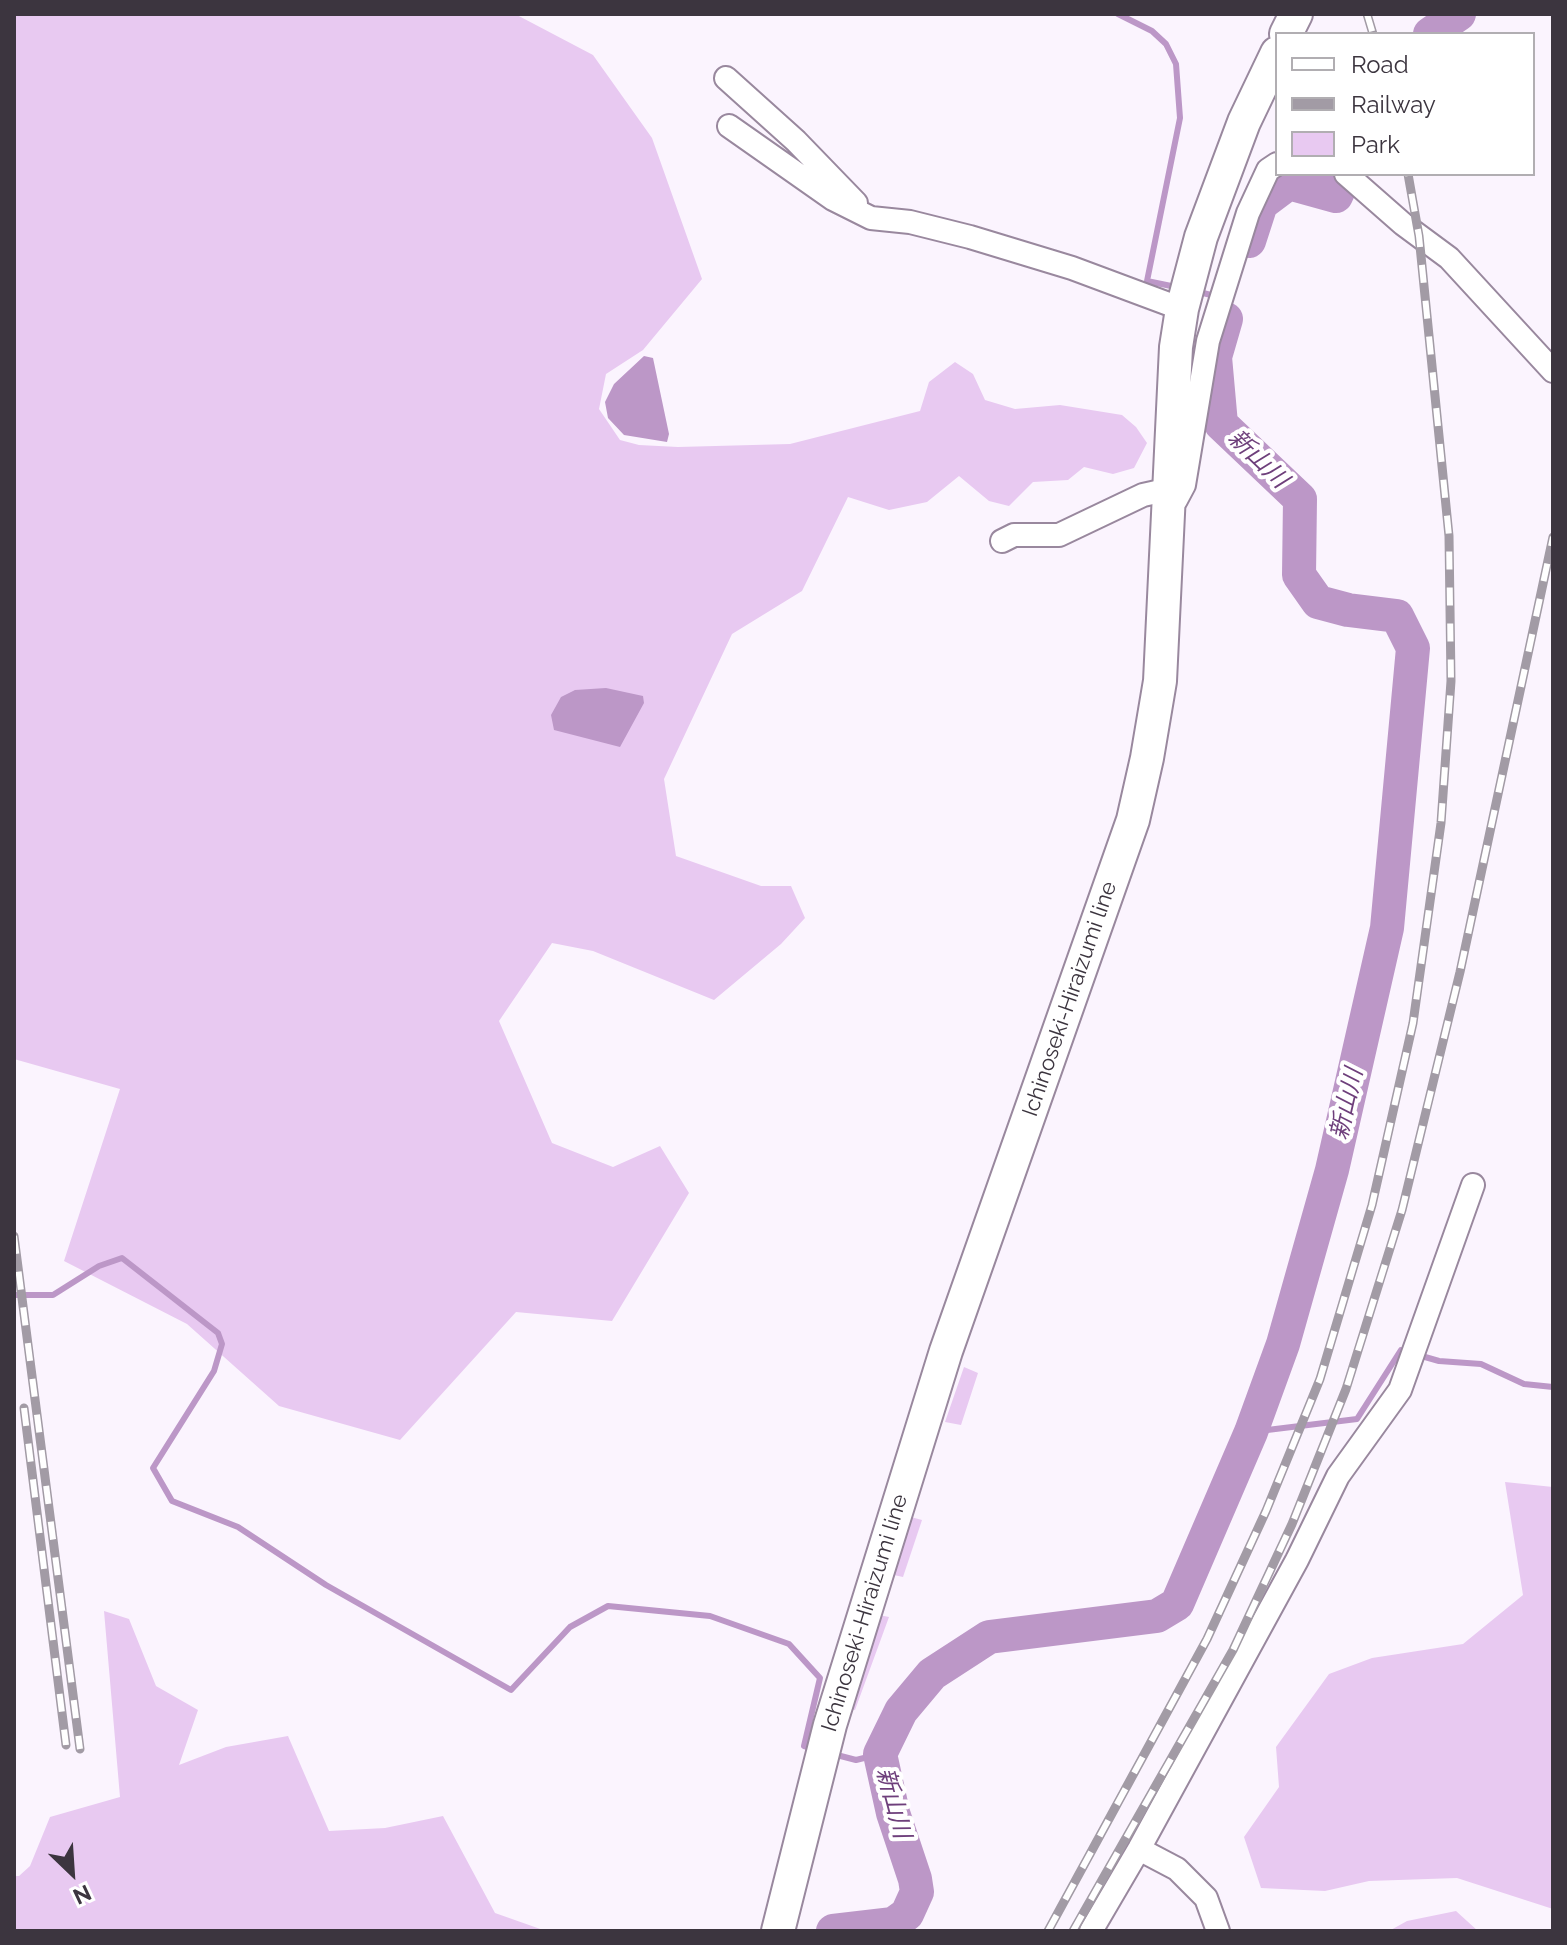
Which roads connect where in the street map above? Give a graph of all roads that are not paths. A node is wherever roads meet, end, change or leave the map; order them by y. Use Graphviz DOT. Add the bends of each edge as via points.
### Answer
graph roads {
  1 [pos="1296,14"];
  2 [pos="1287,32"];
  3 [pos="1275,57"];
  4 [pos="726,78"];
  5 [pos="729,126"];
  6 [pos="1275,165"];
  7 [pos="1348,176"];
  8 [pos="871,218"];
  9 [pos="1182,309"];
  10 [pos="1553,371"];
  11 [pos="1170,500"];
  12 [pos="1002,541"];
  13 [pos="1473,1185"];
  14 [pos="1139,1849"];
  15 [pos="778,1931"];
  16 [pos="1091,1931"];
  17 [pos="1218,1931"];
  1 -- 2 [label="main road"];
  3 -- 9 [label="main road, Ichinoseki-Hiraizumi line" via="1244,122 1201,237"];
  4 -- 8 [label="street"];
  5 -- 8 [label="street" via="833,199"];
  6 -- 11 [label="street" via="1248,213 1208,341 1184,485"];
  7 -- 10 [label="street" via="1449,258"];
  8 -- 9 [label="street" via="970,237"];
  9 -- 11 [label="main road, Ichinoseki-Hiraizumi line"];
  11 -- 12 [label="street" via="1143,495 1059,535 1014,535"];
  11 -- 15 [label="main road, Ichinoseki-Hiraizumi line" via="1160,681 1133,820 946,1351 830,1725"];
  13 -- 14 [label="street" via="1400,1390 1338,1476"];
  14 -- 16 [label="street"];
  14 -- 17 [label="street" via="1177,1869 1206,1898"];
}
